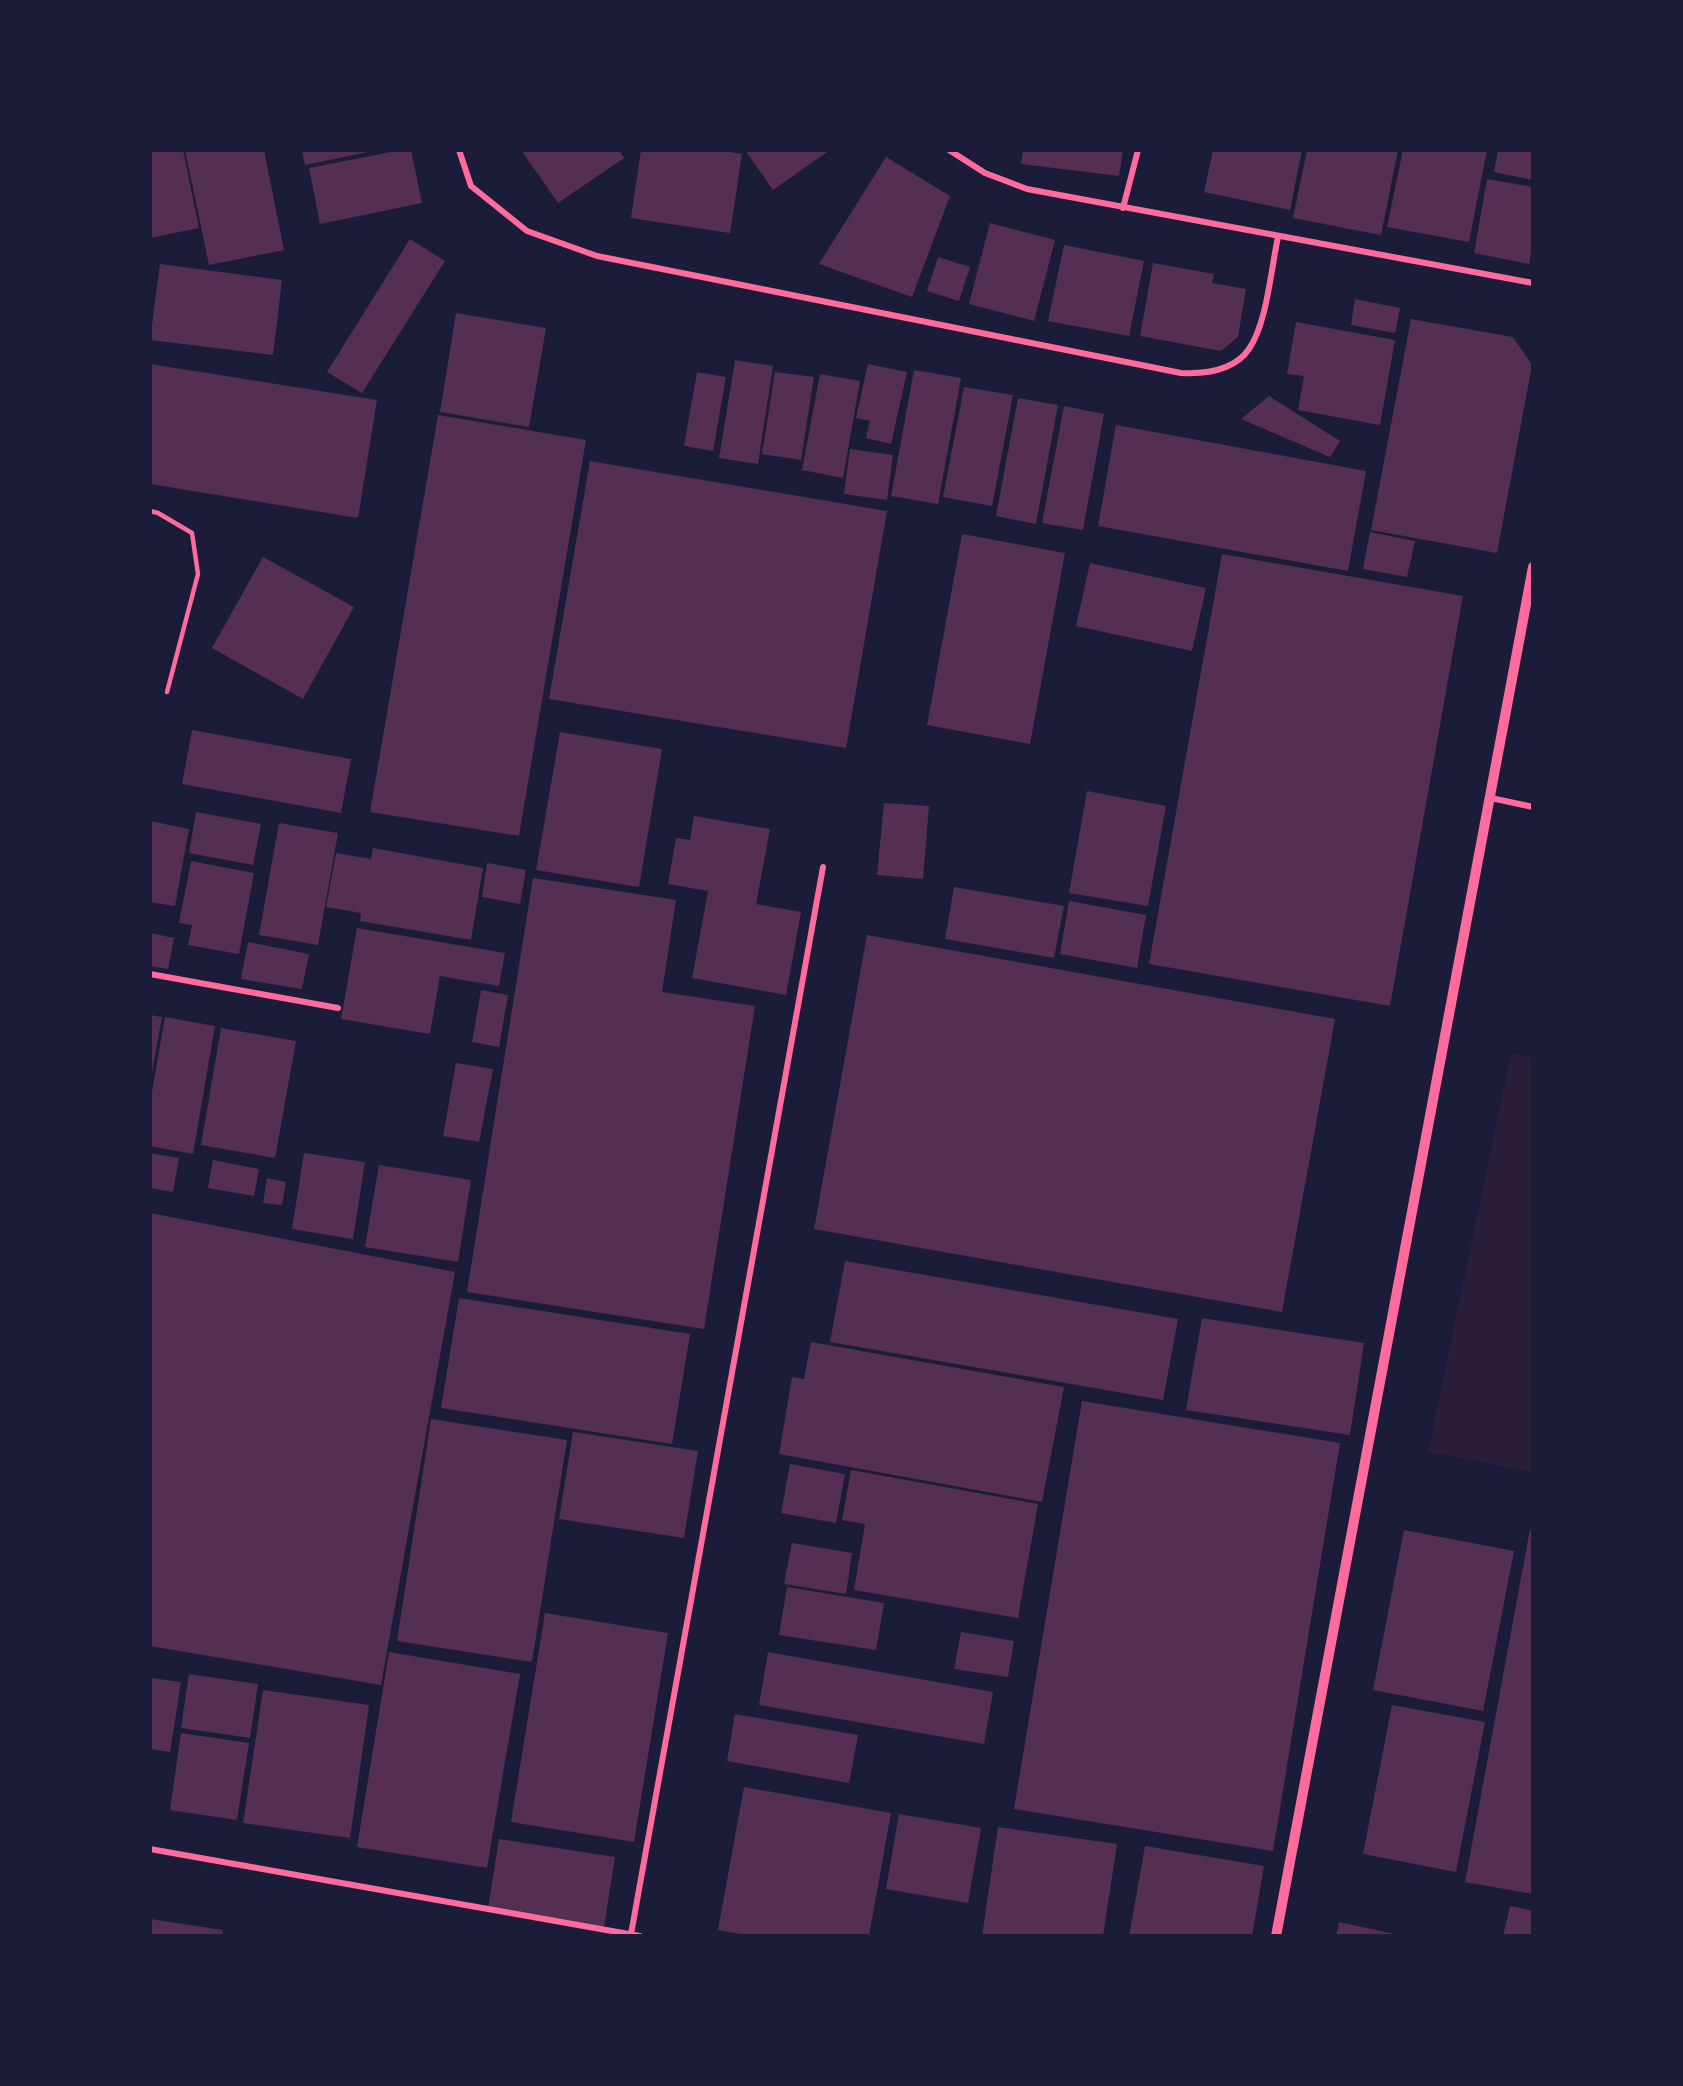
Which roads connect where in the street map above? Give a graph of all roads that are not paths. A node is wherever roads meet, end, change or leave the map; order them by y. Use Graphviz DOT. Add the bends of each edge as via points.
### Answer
graph roads {
  1 [pos="459,150"];
  2 [pos="949,150"];
  3 [pos="1138,150"];
  4 [pos="1123,208"];
  5 [pos="1278,237"];
  6 [pos="1533,283"];
  7 [pos="150,511"];
  8 [pos="1533,567"];
  9 [pos="167,692"];
  10 [pos="1491,798"];
  11 [pos="1533,807"];
  12 [pos="823,867"];
  13 [pos="150,974"];
  14 [pos="338,1008"];
  15 [pos="150,1849"];
  16 [pos="631,1934"];
  17 [pos="640,1936"];
  18 [pos="1276,1936"];
  1 -- 5 [label="street" via="471,186 526,231 597,256 1181,373 1206,374 1248,351 1260,323"];
  2 -- 4 [label="street" via="985,173 1027,189"];
  3 -- 4 [label="street"];
  4 -- 5 [label="street"];
  5 -- 6 [label="street"];
  7 -- 9 [label="lane" via="192,533 198,574"];
  8 -- 10 [label="street"];
  10 -- 11 [label="street"];
  10 -- 18 [label="street"];
  12 -- 16 [label="street"];
  13 -- 14 [label="street"];
  15 -- 16 [label="street"];
  16 -- 17 [label="street"];
}
